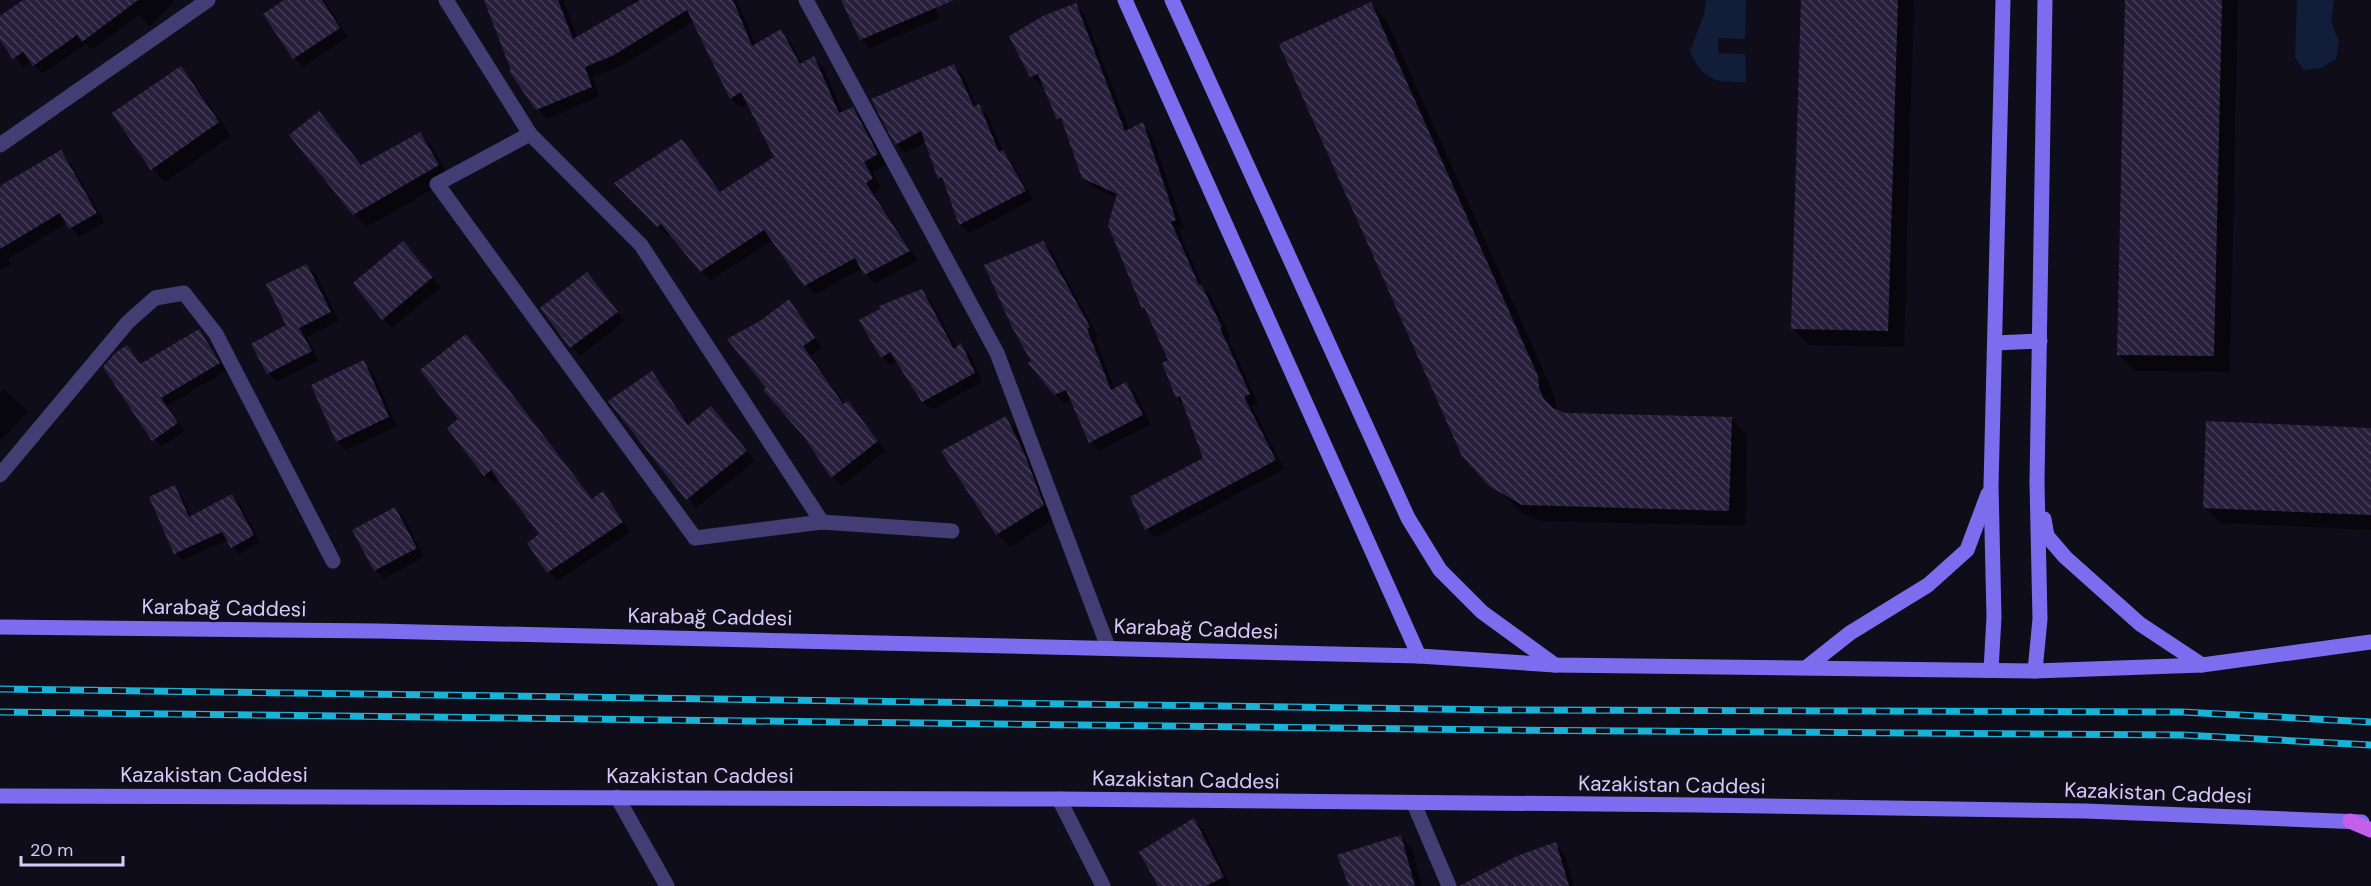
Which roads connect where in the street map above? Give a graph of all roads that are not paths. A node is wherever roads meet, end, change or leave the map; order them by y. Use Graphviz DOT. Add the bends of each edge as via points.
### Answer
graph roads {
  1 [pos="208,0"];
  2 [pos="446,0"];
  3 [pos="806,0"];
  4 [pos="1125,0"];
  5 [pos="1172,0"];
  6 [pos="2003,0"];
  7 [pos="2045,0"];
  8 [pos="530,134"];
  9 [pos="0,145"];
  10 [pos="2040,341"];
  11 [pos="1995,343"];
  12 [pos="0,475"];
  13 [pos="2037,482"];
  14 [pos="1991,486"];
  15 [pos="822,522"];
  16 [pos="952,531"];
  17 [pos="333,561"];
  18 [pos="0,627"];
  19 [pos="2371,642"];
  20 [pos="1107,647"];
  21 [pos="1419,656"];
  22 [pos="1555,665"];
  23 [pos="2202,665"];
  24 [pos="1807,667"];
  25 [pos="1991,670"];
  26 [pos="2035,671"];
  27 [pos="0,796"];
  28 [pos="618,797"];
  29 [pos="1059,799"];
  30 [pos="1414,804"];
  31 [pos="2350,821"];
  32 [pos="2371,823"];
  33 [pos="2371,830"];
  34 [pos="667,886"];
  35 [pos="1103,886"];
  36 [pos="1449,886"];
  1 -- 9 [label="street"];
  2 -- 8 [label="street"];
  3 -- 20 [label="street" via="997,353"];
  4 -- 21 [label="main road"];
  5 -- 22 [label="main road" via="1408,518 1440,570 1482,612"];
  6 -- 11 [label="main road"];
  7 -- 10 [label="main road"];
  8 -- 15 [label="street" via="641,245"];
  8 -- 15 [label="street" via="437,184 695,538"];
  10 -- 11 [label="main road"];
  10 -- 13 [label="main road"];
  11 -- 14 [label="main road"];
  12 -- 17 [label="street" via="128,322 156,298 184,293 216,334"];
  13 -- 23 [label="main road" via="2047,536 2065,557 2140,624"];
  13 -- 26 [label="main road" via="2040,619"];
  14 -- 24 [label="main road" via="1967,550 1928,585 1850,633"];
  14 -- 25 [label="main road"];
  15 -- 16 [label="street"];
  18 -- 20 [label="main road, Karabağ Caddesi"];
  19 -- 23 [label="main road, Karabağ Caddesi"];
  20 -- 21 [label="main road, Karabağ Caddesi"];
  21 -- 22 [label="main road, Karabağ Caddesi"];
  22 -- 24 [label="main road, Karabağ Caddesi"];
  23 -- 26 [label="main road, Karabağ Caddesi"];
  24 -- 25 [label="main road, Karabağ Caddesi"];
  25 -- 26 [label="main road, Karabağ Caddesi"];
  27 -- 28 [label="main road, Kazakistan Caddesi"];
  28 -- 29 [label="main road, Kazakistan Caddesi"];
  28 -- 34 [label="street"];
  29 -- 30 [label="main road, Kazakistan Caddesi"];
  29 -- 35 [label="street"];
  30 -- 31 [label="main road, Kazakistan Caddesi" via="2085,811"];
  30 -- 36 [label="street"];
  31 -- 32 [label="main road, Kazakistan Caddesi"];
  31 -- 33 [label="main road"];
}
